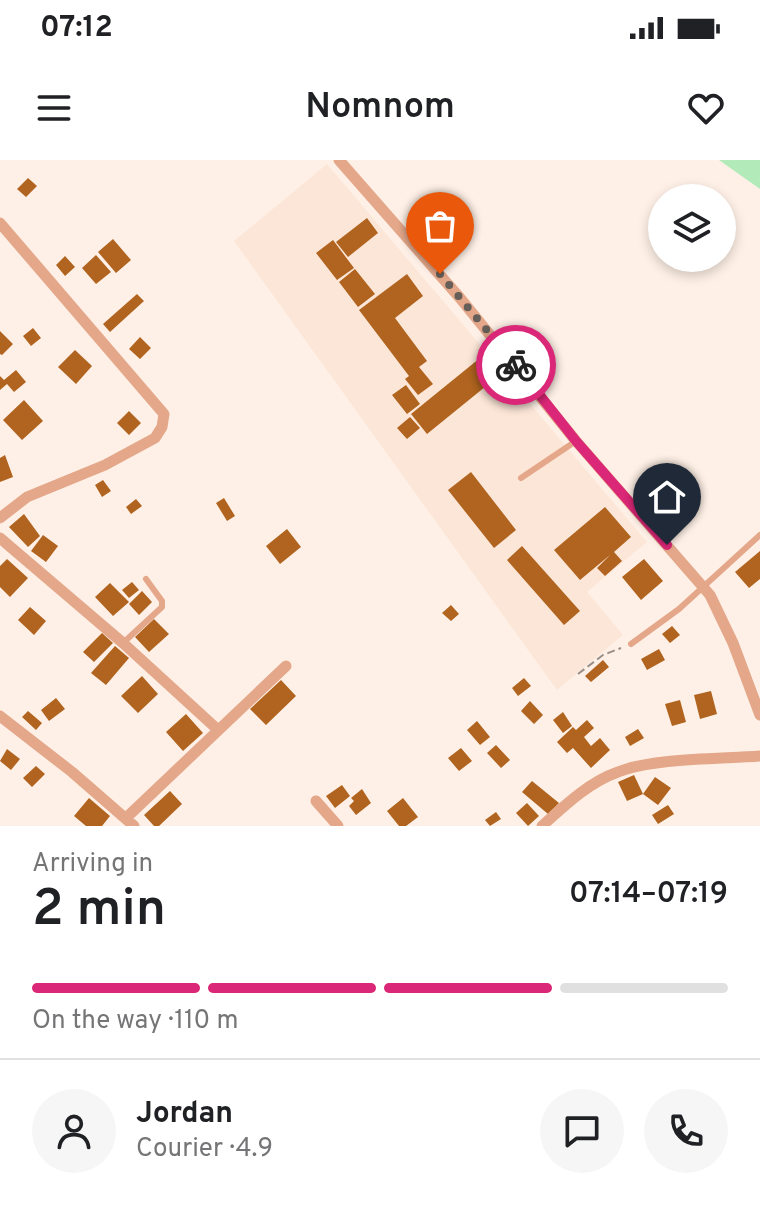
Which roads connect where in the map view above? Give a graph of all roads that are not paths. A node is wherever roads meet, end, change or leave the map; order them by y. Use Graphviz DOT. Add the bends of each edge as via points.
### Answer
graph roads {
  1 [pos="339,160"];
  2 [pos="0,223"];
  3 [pos="576,441"];
  4 [pos="521,478"];
  5 [pos="0,518"];
  6 [pos="760,535"];
  7 [pos="0,538"];
  8 [pos="146,579"];
  9 [pos="703,586"];
  10 [pos="123,643"];
  11 [pos="631,644"];
  12 [pos="286,666"];
  13 [pos="760,715"];
  14 [pos="0,716"];
  15 [pos="217,729"];
  16 [pos="760,756"];
  17 [pos="316,801"];
  18 [pos="130,822"];
  19 [pos="338,826"];
  20 [pos="542,826"];
  1 -- 3 [label="street"];
  2 -- 5 [label="street" via="164,414 155,438 27,497"];
  3 -- 4 [label="lane"];
  3 -- 9 [label="street"];
  6 -- 9 [label="lane"];
  7 -- 10 [label="street"];
  8 -- 10 [label="lane" via="162,607"];
  9 -- 11 [label="lane"];
  9 -- 13 [label="street" via="733,643"];
  10 -- 15 [label="street"];
  12 -- 15 [label="street"];
  14 -- 18 [label="street"];
  15 -- 18 [label="street"];
  16 -- 20 [label="street" via="617,772"];
  17 -- 19 [label="street"];
}
